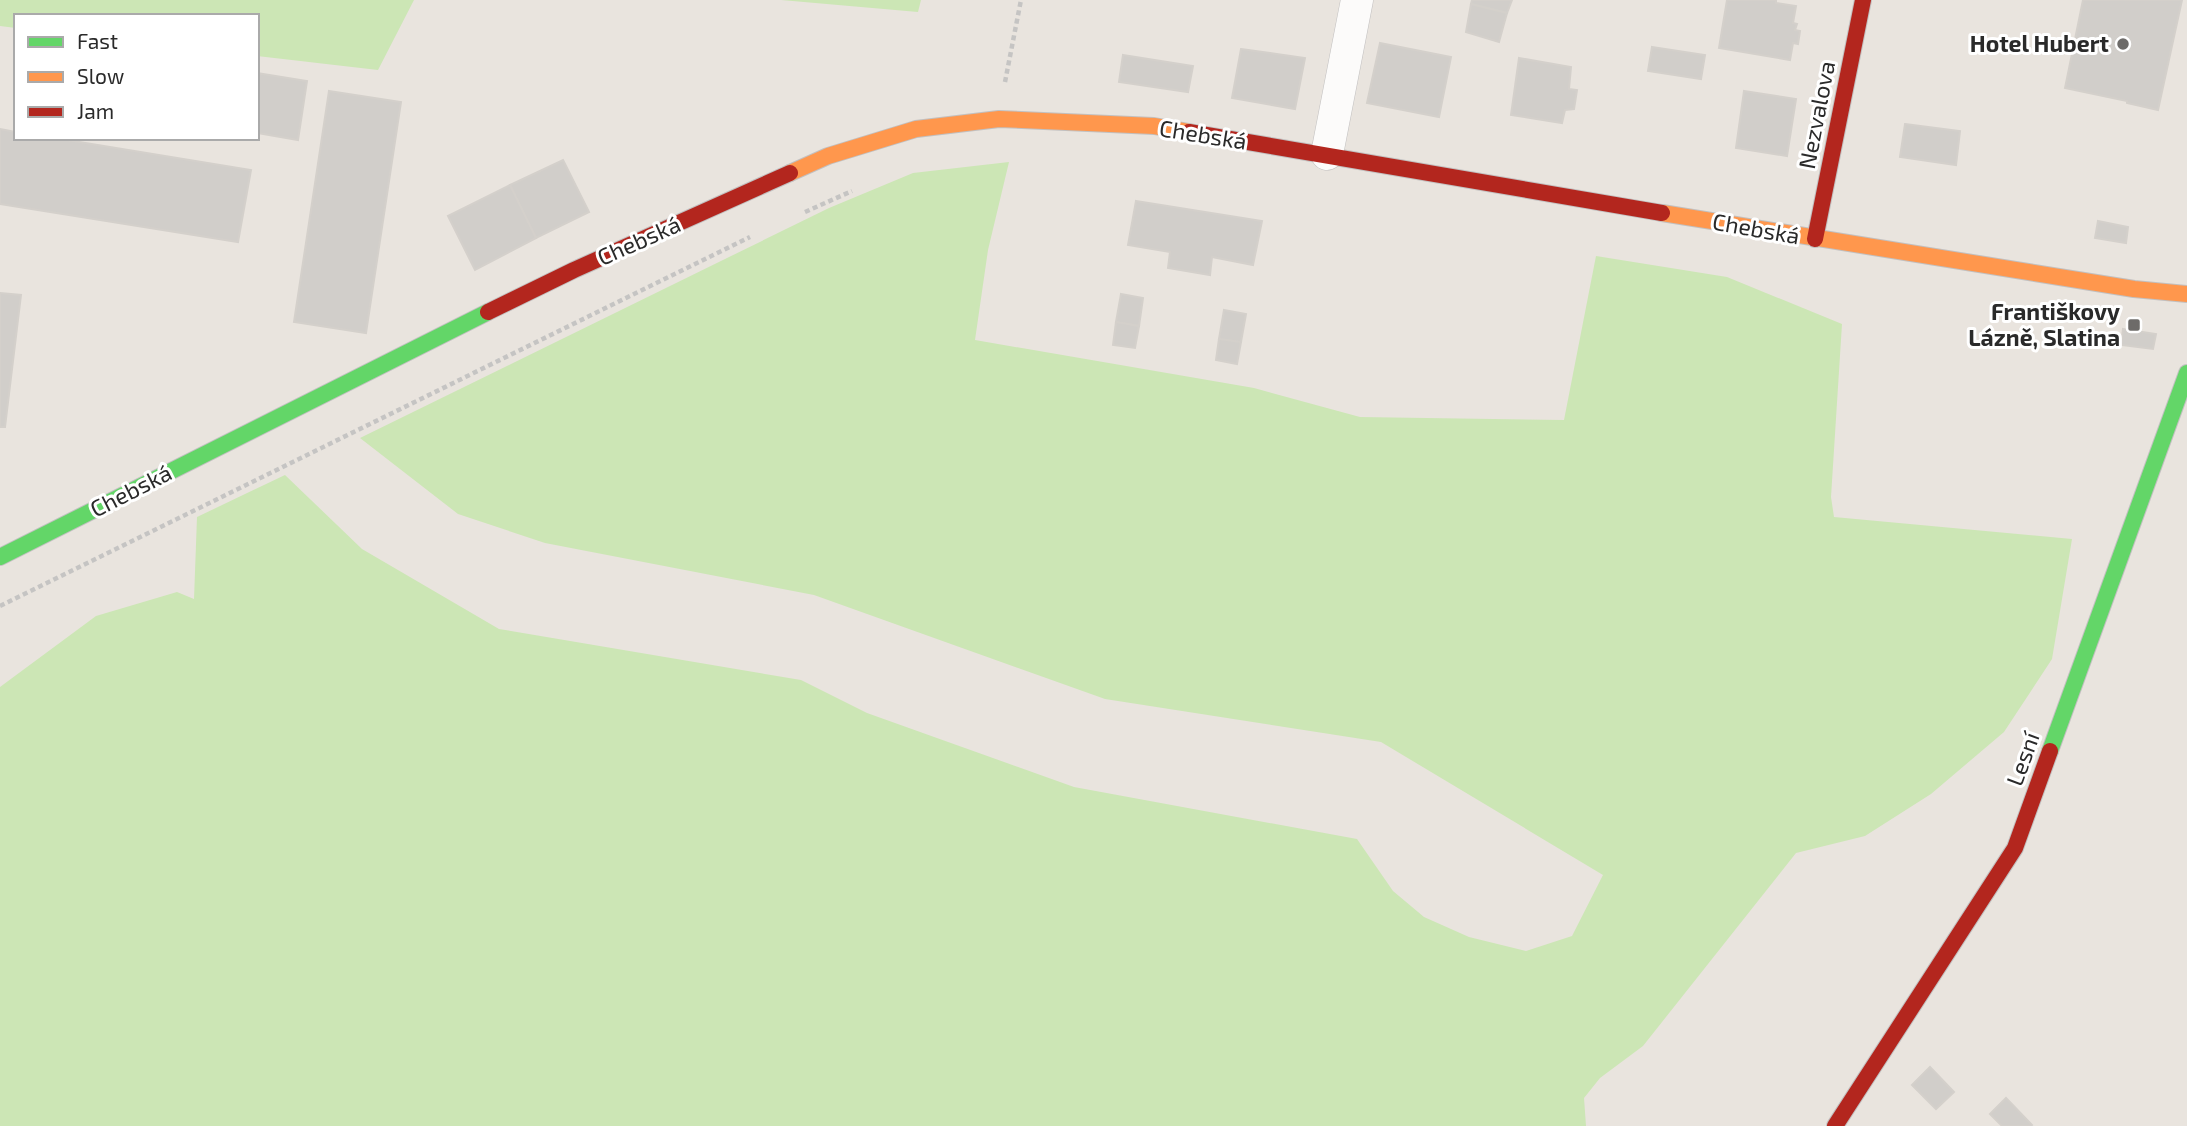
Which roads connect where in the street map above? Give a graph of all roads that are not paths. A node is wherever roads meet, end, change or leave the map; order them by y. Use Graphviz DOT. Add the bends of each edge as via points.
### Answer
graph roads {
  1 [pos="1357,0"];
  2 [pos="1863,0"];
  3 [pos="1327,155"];
  4 [pos="1815,239"];
  5 [pos="2187,294"];
  6 [pos="2187,373"];
  7 [pos="0,558"];
  8 [pos="1835,1126"];
  1 -- 3 [label="street"];
  2 -- 4 [label="street, Nezvalova"];
  3 -- 4 [label="street, Chebská"];
  3 -- 7 [label="street, Chebská" via="1154,126 999,119 916,129 828,156 537,288"];
  4 -- 5 [label="street, Chebská"];
  6 -- 8 [label="street, Lesní" via="2015,848"];
}
